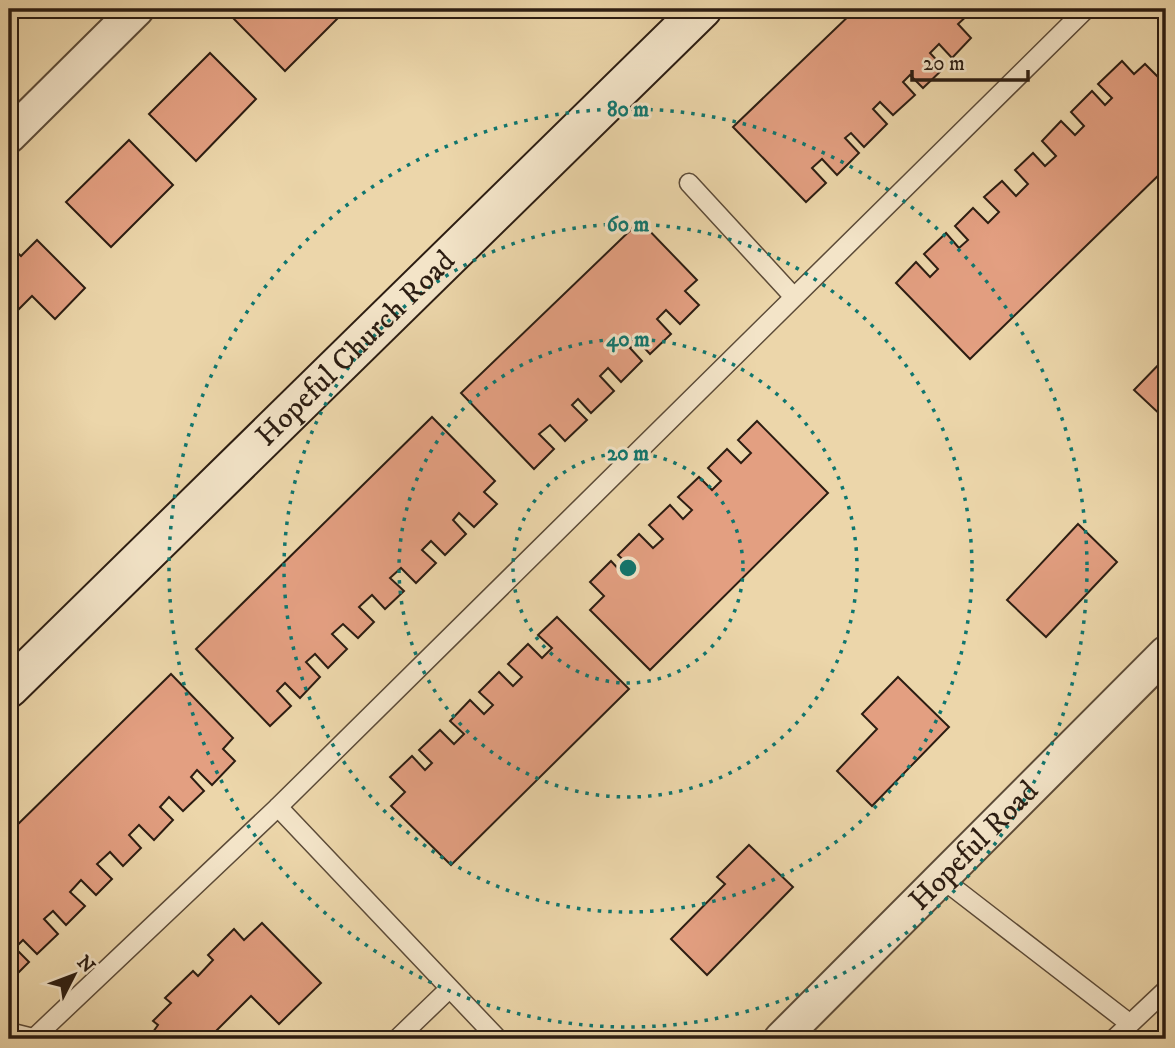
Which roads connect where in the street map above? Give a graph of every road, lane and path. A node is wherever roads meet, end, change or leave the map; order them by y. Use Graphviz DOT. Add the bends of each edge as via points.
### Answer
graph roads {
  1 [pos="137,9"];
  2 [pos="702,9"];
  3 [pos="1086,9"];
  4 [pos="9,136"];
  5 [pos="689,183"];
  6 [pos="793,296"];
  7 [pos="1166,653"];
  8 [pos="9,688"];
  9 [pos="278,807"];
  10 [pos="941,878"];
  11 [pos="449,989"];
  12 [pos="1166,990"];
  13 [pos="1129,1023"];
  14 [pos="9,1032"];
  15 [pos="33,1039"];
  16 [pos="397,1039"];
  17 [pos="498,1039"];
  18 [pos="781,1039"];
  19 [pos="1114,1039"];
  1 -- 4 [label="street"];
  2 -- 8 [label="main road, Hopeful Church Road"];
  3 -- 6 [label="lane"];
  5 -- 6 [label="lane"];
  6 -- 9 [label="lane"];
  7 -- 10 [label="street, Hopeful Road"];
  9 -- 11 [label="lane"];
  9 -- 15 [label="lane"];
  10 -- 13 [label="lane"];
  10 -- 18 [label="street, Hopeful Road"];
  11 -- 16 [label="lane"];
  11 -- 17 [label="lane"];
  12 -- 13 [label="lane"];
  13 -- 19 [label="lane"];
  14 -- 15 [label="lane"];
}
